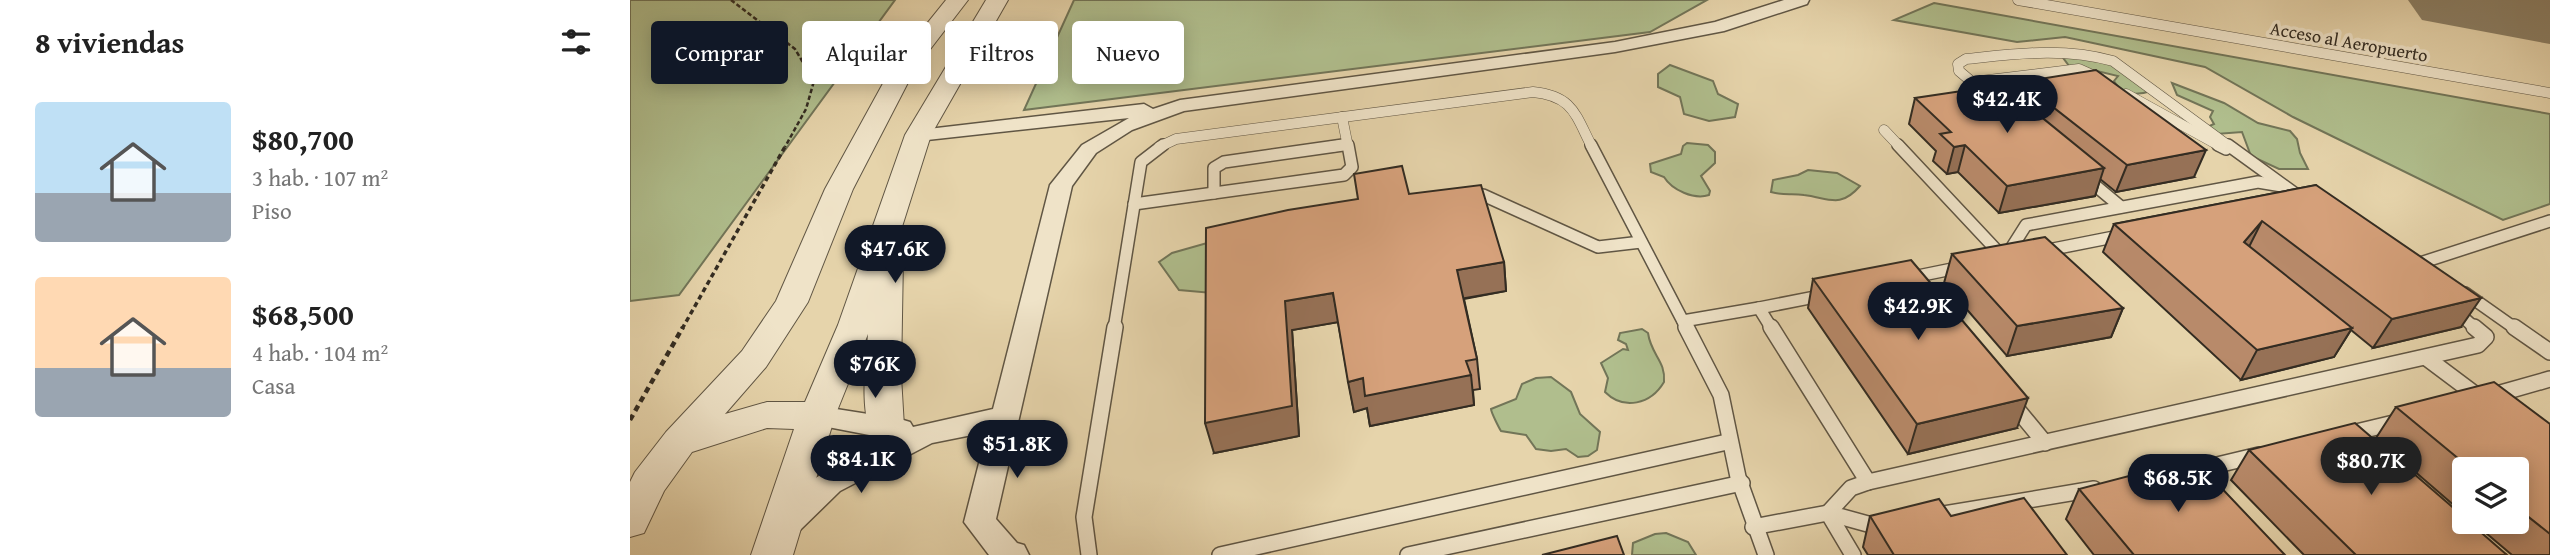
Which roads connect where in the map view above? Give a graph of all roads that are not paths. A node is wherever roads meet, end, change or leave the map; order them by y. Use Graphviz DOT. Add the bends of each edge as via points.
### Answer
graph roads {
  1 [pos="957,0"];
  2 [pos="997,0"];
  3 [pos="1801,0"];
  4 [pos="2019,0"];
  5 [pos="1972,82"];
  6 [pos="2083,83"];
  7 [pos="2119,90"];
  8 [pos="2550,93"];
  9 [pos="2160,94"];
  10 [pos="2130,96"];
  11 [pos="2001,99"];
  12 [pos="1180,106"];
  13 [pos="1342,117"];
  14 [pos="1884,130"];
  15 [pos="918,135"];
  16 [pos="1348,144"];
  17 [pos="2242,155"];
  18 [pos="2081,173"];
  19 [pos="2287,187"];
  20 [pos="1214,193"];
  21 [pos="896,198"];
  22 [pos="1457,198"];
  23 [pos="2290,202"];
  24 [pos="1134,204"];
  25 [pos="2122,207"];
  26 [pos="2550,220"];
  27 [pos="2140,232"];
  28 [pos="1641,242"];
  29 [pos="2032,253"];
  30 [pos="1978,264"];
  31 [pos="2406,274"];
  32 [pos="1908,282"];
  33 [pos="2454,285"];
  34 [pos="1841,291"];
  35 [pos="2442,300"];
  36 [pos="1759,308"];
  37 [pos="1683,321"];
  38 [pos="2550,352"];
  39 [pos="2428,359"];
  40 [pos="2550,379"];
  41 [pos="2003,392"];
  42 [pos="2473,400"];
  43 [pos="2500,414"];
  44 [pos="817,416"];
  45 [pos="1007,417"];
  46 [pos="2414,418"];
  47 [pos="886,427"];
  48 [pos="925,434"];
  49 [pos="2336,437"];
  50 [pos="680,442"];
  51 [pos="1727,442"];
  52 [pos="2045,443"];
  53 [pos="2271,452"];
  54 [pos="2178,479"];
  55 [pos="1868,482"];
  56 [pos="1742,483"];
  57 [pos="2112,486"];
  58 [pos="640,491"];
  59 [pos="1828,513"];
  60 [pos="1921,518"];
  61 [pos="630,521"];
  62 [pos="1894,522"];
  63 [pos="1753,527"];
  64 [pos="776,542"];
  65 [pos="1013,555"];
  66 [pos="1089,555"];
  67 [pos="1220,555"];
  68 [pos="1408,555"];
  69 [pos="1766,555"];
  70 [pos="1853,555"];
  1 -- 50 [label="street" via="904,67 839,189 792,302 754,359"];
  2 -- 15 [label="street"];
  3 -- 12 [label="street" via="1718,27 1615,47"];
  4 -- 8 [label="lane, Acceso al Aeropuerto"];
  5 -- 6 [label="lane" via="2079,69 2108,84"];
  5 -- 9 [label="lane" via="1959,71 1958,64 1966,59 2057,49 2113,61"];
  5 -- 11 [label="lane"];
  7 -- 10 [label="lane"];
  9 -- 10 [label="lane"];
  9 -- 17 [label="lane"];
  10 -- 17 [label="lane" via="2211,143"];
  12 -- 15 [label="street"];
  12 -- 45 [label="street" via="1125,126 1089,149 1061,185"];
  13 -- 16 [label="lane"];
  13 -- 24 [label="lane" via="1176,139 1141,162"];
  13 -- 28 [label="lane" via="1533,92 1554,94 1570,104"];
  14 -- 25 [label="lane" via="2005,259 2026,225"];
  15 -- 21 [label="street"];
  16 -- 20 [label="lane" via="1224,162 1214,168"];
  16 -- 20 [label="lane" via="1352,167 1344,175"];
  17 -- 19 [label="lane"];
  18 -- 25 [label="lane"];
  19 -- 23 [label="lane" via="2310,200"];
  19 -- 25 [label="lane" via="2258,182"];
  20 -- 24 [label="lane"];
  21 -- 44 [label="street" via="855,325"];
  21 -- 47 [label="street" via="887,267"];
  22 -- 28 [label="lane" via="1483,195 1598,247"];
  24 -- 66 [label="lane" via="1084,517"];
  26 -- 31 [label="lane" via="2422,263"];
  27 -- 29 [label="lane"];
  28 -- 37 [label="lane"];
  30 -- 32 [label="lane"];
  33 -- 38 [label="lane"];
  34 -- 36 [label="lane"];
  35 -- 39 [label="lane" via="2486,337 2478,345"];
  36 -- 37 [label="lane"];
  36 -- 55 [label="lane"];
  37 -- 51 [label="lane" via="1721,395"];
  39 -- 42 [label="lane"];
  39 -- 52 [label="lane"];
  40 -- 42 [label="lane"];
  41 -- 52 [label="lane"];
  42 -- 43 [label="lane"];
  44 -- 47 [label="street"];
  44 -- 50 [label="street" via="767,415"];
  44 -- 64 [label="street"];
  45 -- 48 [label="street"];
  45 -- 65 [label="street" via="980,522"];
  46 -- 49 [label="lane"];
  47 -- 48 [label="street"];
  48 -- 64 [label="street" via="829,482"];
  50 -- 58 [label="street"];
  51 -- 56 [label="lane"];
  51 -- 67 [label="lane"];
  52 -- 55 [label="lane"];
  53 -- 54 [label="lane"];
  55 -- 59 [label="lane" via="1851,488"];
  56 -- 63 [label="lane"];
  56 -- 68 [label="lane"];
  57 -- 60 [label="lane"];
  58 -- 61 [label="street"];
  59 -- 62 [label="lane" via="1875,526"];
  59 -- 63 [label="lane"];
  59 -- 70 [label="lane"];
  63 -- 69 [label="lane"];
}
